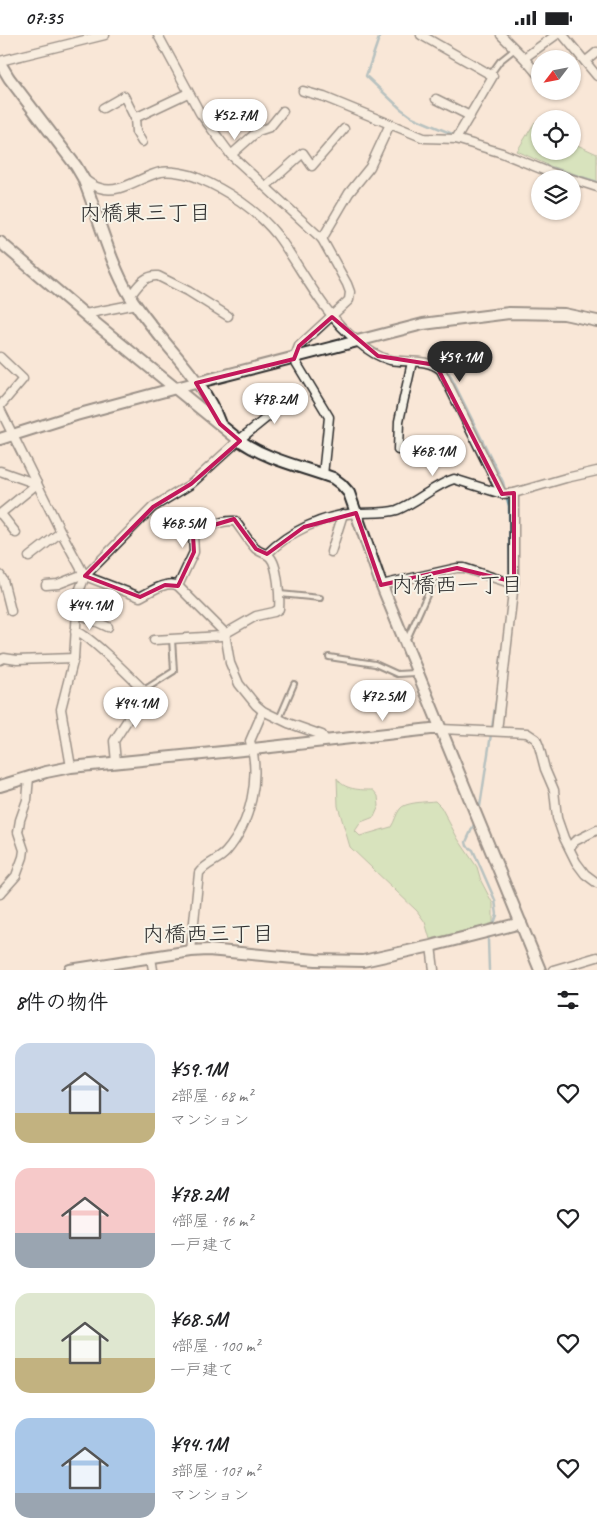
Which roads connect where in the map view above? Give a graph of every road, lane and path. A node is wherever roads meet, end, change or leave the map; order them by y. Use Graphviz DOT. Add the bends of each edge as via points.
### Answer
graph roads {
  1 [pos="105,35"];
  2 [pos="158,35"];
  3 [pos="421,35"];
  4 [pos="501,35"];
  5 [pos="556,35"];
  6 [pos="563,35"];
  7 [pos="515,49"];
  8 [pos="597,52"];
  9 [pos="524,58"];
  10 [pos="586,61"];
  11 [pos="0,62"];
  12 [pos="531,66"];
  13 [pos="490,75"];
  14 [pos="597,76"];
  15 [pos="303,91"];
  16 [pos="188,93"];
  17 [pos="436,99"];
  18 [pos="104,108"];
  19 [pos="283,111"];
  20 [pos="470,116"];
  21 [pos="135,117"];
  22 [pos="390,124"];
  23 [pos="344,129"];
  24 [pos="456,139"];
  25 [pos="142,142"];
  26 [pos="231,155"];
  27 [pos="544,170"];
  28 [pos="83,179"];
  29 [pos="581,182"];
  30 [pos="266,186"];
  31 [pos="597,187"];
  32 [pos="322,239"];
  33 [pos="0,241"];
  34 [pos="133,300"];
  35 [pos="85,314"];
  36 [pos="228,317"];
  37 [pos="332,317"];
  38 [pos="597,321"];
  39 [pos="356,341"];
  40 [pos="0,357"];
  41 [pos="294,359"];
  42 [pos="412,361"];
  43 [pos="196,383"];
  44 [pos="176,388"];
  45 [pos="259,404"];
  46 [pos="0,408"];
  47 [pos="220,424"];
  48 [pos="14,435"];
  49 [pos="0,439"];
  50 [pos="239,440"];
  51 [pos="398,450"];
  52 [pos="0,471"];
  53 [pos="597,471"];
  54 [pos="323,475"];
  55 [pos="37,484"];
  56 [pos="514,493"];
  57 [pos="502,494"];
  58 [pos="356,513"];
  59 [pos="0,514"];
  60 [pos="343,514"];
  61 [pos="61,532"];
  62 [pos="16,533"];
  63 [pos="331,552"];
  64 [pos="267,554"];
  65 [pos="29,557"];
  66 [pos="437,572"];
  67 [pos="0,575"];
  68 [pos="84,575"];
  69 [pos="514,582"];
  70 [pos="46,585"];
  71 [pos="381,585"];
  72 [pos="178,586"];
  73 [pos="278,594"];
  74 [pos="320,597"];
  75 [pos="11,611"];
  76 [pos="76,614"];
  77 [pos="108,627"];
  78 [pos="75,631"];
  79 [pos="225,633"];
  80 [pos="172,639"];
  81 [pos="404,639"];
  82 [pos="154,640"];
  83 [pos="74,657"];
  84 [pos="329,657"];
  85 [pos="0,660"];
  86 [pos="418,672"];
  87 [pos="294,684"];
  88 [pos="143,691"];
  89 [pos="160,706"];
  90 [pos="263,711"];
  91 [pos="279,719"];
  92 [pos="441,729"];
  93 [pos="497,731"];
  94 [pos="326,741"];
  95 [pos="253,749"];
  96 [pos="116,762"];
  97 [pos="71,767"];
  98 [pos="30,777"];
  99 [pos="0,786"];
  100 [pos="597,830"];
  101 [pos="570,847"];
  102 [pos="597,883"];
  103 [pos="0,894"];
  104 [pos="521,923"];
  105 [pos="431,946"];
  106 [pos="191,951"];
  107 [pos="597,957"];
  108 [pos="151,958"];
  109 [pos="70,970"];
  110 [pos="153,970"];
  111 [pos="434,970"];
  112 [pos="540,970"];
  113 [pos="553,970"];
  1 -- 11 [label="street"];
  2 -- 16 [label="street"];
  3 -- 13 [label="street"];
  4 -- 7 [label="street"];
  5 -- 9 [label="street"];
  6 -- 10 [label="street"];
  7 -- 9 [label="street"];
  7 -- 13 [label="lane"];
  8 -- 10 [label="street"];
  9 -- 12 [label="street"];
  10 -- 14 [label="street"];
  11 -- 28 [label="street"];
  13 -- 20 [label="street" via="492,77"];
  15 -- 22 [label="street"];
  16 -- 21 [label="street"];
  16 -- 26 [label="street"];
  17 -- 20 [label="street"];
  18 -- 21 [label="street" via="124,96"];
  19 -- 26 [label="street" via="270,127 258,131"];
  20 -- 24 [label="street"];
  21 -- 25 [label="street" via="136,132"];
  22 -- 24 [label="street" via="424,138"];
  22 -- 32 [label="street" via="370,167 349,193"];
  23 -- 30 [label="street" via="312,166 303,153"];
  24 -- 27 [label="street"];
  26 -- 30 [label="street"];
  28 -- 34 [label="street" via="113,260"];
  28 -- 37 [label="street" via="113,191 162,172 192,175 220,187 262,219 276,235"];
  29 -- 31 [label="street"];
  30 -- 32 [label="street"];
  32 -- 37 [label="street" via="350,292 349,300"];
  33 -- 35 [label="street"];
  34 -- 35 [label="street"];
  34 -- 36 [label="street" via="144,279 158,276"];
  34 -- 43 [label="street"];
  35 -- 44 [label="street"];
  37 -- 39 [label="street"];
  37 -- 41 [label="street" via="300,346"];
  38 -- 39 [label="street" via="564,315 509,313 423,324"];
  39 -- 41 [label="street"];
  39 -- 42 [label="street" via="378,356"];
  40 -- 46 [label="street" via="22,379"];
  41 -- 43 [label="street"];
  41 -- 54 [label="street" via="329,417"];
  42 -- 51 [label="street" via="399,421"];
  42 -- 57 [label="street" via="436,365 441,370"];
  43 -- 44 [label="street"];
  43 -- 47 [label="street"];
  44 -- 47 [label="street"];
  44 -- 48 [label="street"];
  45 -- 50 [label="street" via="270,415"];
  46 -- 48 [label="street"];
  47 -- 50 [label="street"];
  48 -- 49 [label="street"];
  48 -- 55 [label="street"];
  50 -- 54 [label="street" via="274,459"];
  50 -- 68 [label="street" via="191,484 153,507"];
  52 -- 55 [label="street"];
  53 -- 56 [label="street"];
  54 -- 58 [label="street" via="341,484 349,493"];
  55 -- 59 [label="street"];
  55 -- 61 [label="street"];
  56 -- 57 [label="street"];
  56 -- 69 [label="street"];
  57 -- 58 [label="street" via="454,479 395,511"];
  58 -- 60 [label="street"];
  58 -- 71 [label="street"];
  59 -- 62 [label="street"];
  60 -- 63 [label="street"];
  60 -- 64 [label="street" via="304,527"];
  61 -- 65 [label="street"];
  61 -- 68 [label="street"];
  64 -- 72 [label="street" via="256,549 235,521 214,525 192,535 194,552"];
  64 -- 73 [label="street" via="275,565"];
  66 -- 69 [label="street" via="464,568"];
  66 -- 71 [label="street"];
  66 -- 81 [label="lane" via="408,637"];
  67 -- 75 [label="street"];
  68 -- 70 [label="street"];
  68 -- 72 [label="street" via="140,597 165,585 173,583"];
  68 -- 76 [label="street"];
  69 -- 93 [label="street"];
  71 -- 81 [label="street"];
  72 -- 79 [label="street"];
  73 -- 74 [label="lane"];
  73 -- 79 [label="street" via="279,609 256,616"];
  76 -- 77 [label="street"];
  76 -- 78 [label="street"];
  78 -- 83 [label="street"];
  78 -- 88 [label="street" via="91,641"];
  79 -- 80 [label="street" via="221,636"];
  79 -- 90 [label="street" via="230,663 239,684"];
  80 -- 82 [label="street"];
  80 -- 88 [label="lane" via="174,671"];
  81 -- 86 [label="street"];
  83 -- 85 [label="street"];
  83 -- 97 [label="street" via="60,709"];
  84 -- 86 [label="lane" via="375,664 397,675"];
  86 -- 92 [label="street"];
  87 -- 91 [label="lane"];
  88 -- 89 [label="street"];
  88 -- 96 [label="street" via="133,703 128,721 114,741"];
  90 -- 91 [label="street"];
  90 -- 95 [label="street" via="250,741"];
  91 -- 94 [label="street" via="322,735"];
  92 -- 93 [label="street"];
  92 -- 94 [label="street"];
  92 -- 104 [label="street"];
  93 -- 101 [label="street" via="527,733 536,739 554,790 557,818"];
  94 -- 95 [label="street"];
  95 -- 96 [label="street"];
  95 -- 106 [label="street" via="255,785 245,817 232,845 199,873"];
  96 -- 97 [label="street"];
  97 -- 98 [label="street"];
  98 -- 99 [label="street"];
  98 -- 103 [label="street" via="18,832 23,857 16,876"];
  100 -- 101 [label="street"];
  101 -- 102 [label="street" via="576,862"];
  104 -- 105 [label="street"];
  104 -- 112 [label="street"];
  105 -- 106 [label="street" via="363,961"];
  105 -- 111 [label="street"];
  106 -- 108 [label="street"];
  107 -- 113 [label="street"];
  108 -- 109 [label="street"];
  108 -- 110 [label="street"];
}
